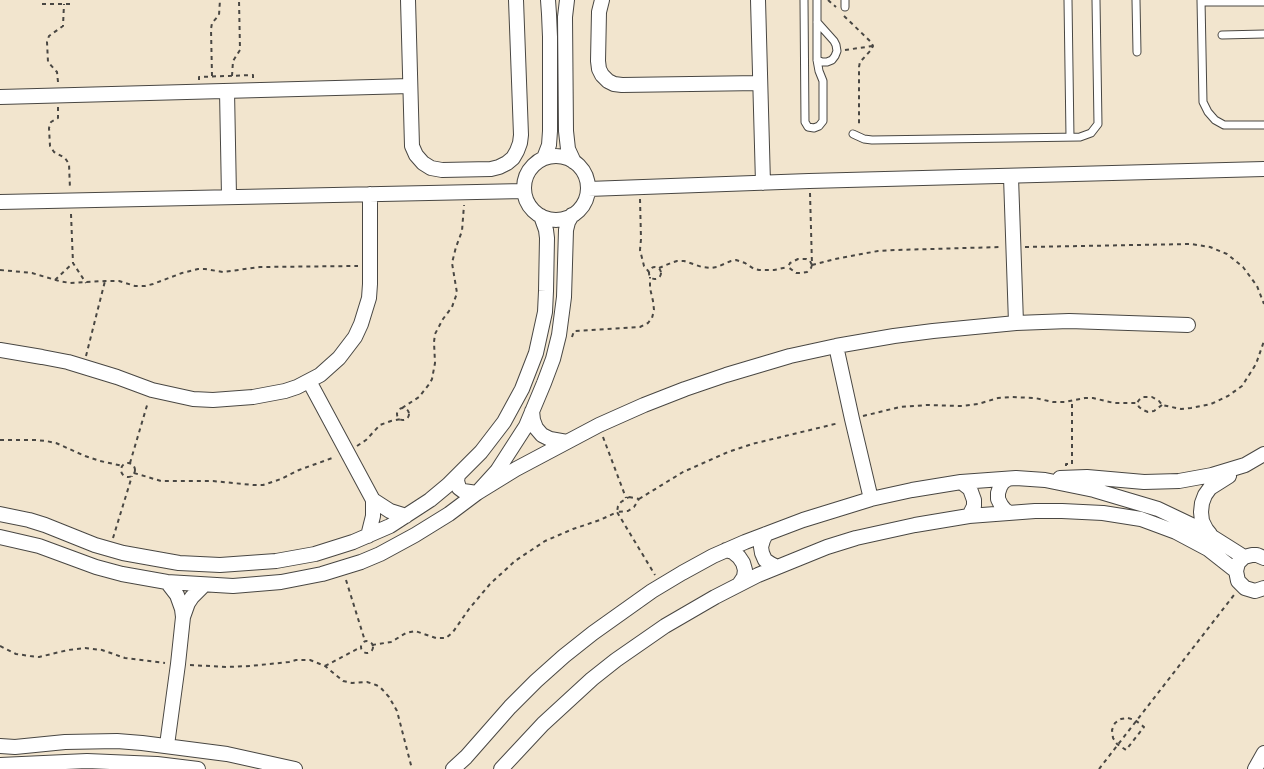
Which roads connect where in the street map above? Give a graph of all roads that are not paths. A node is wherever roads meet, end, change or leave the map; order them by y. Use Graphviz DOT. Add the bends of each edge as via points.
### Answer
graph roads {
  1 [pos="408,0"];
  2 [pos="516,0"];
  3 [pos="548,0"];
  4 [pos="567,0"];
  5 [pos="602,0"];
  6 [pos="758,0"];
  7 [pos="804,0"];
  8 [pos="1068,0"];
  9 [pos="1096,0"];
  10 [pos="1136,0"];
  11 [pos="817,1"];
  12 [pos="1201,1"];
  13 [pos="1264,2"];
  14 [pos="817,22"];
  15 [pos="1264,34"];
  16 [pos="1222,35"];
  17 [pos="804,48"];
  18 [pos="817,48"];
  19 [pos="1137,52"];
  20 [pos="817,60"];
  21 [pos="760,83"];
  22 [pos="410,86"];
  23 [pos="227,91"];
  24 [pos="0,97"];
  25 [pos="1264,125"];
  26 [pos="856,136"];
  27 [pos="1070,137"];
  28 [pos="544,158"];
  29 [pos="574,162"];
  30 [pos="1264,169"];
  31 [pos="1012,177"];
  32 [pos="763,183"];
  33 [pos="588,189"];
  34 [pos="524,190"];
  35 [pos="370,194"];
  36 [pos="229,196"];
  37 [pos="0,202"];
  38 [pos="572,215"];
  39 [pos="541,216"];
  40 [pos="1016,323"];
  41 [pos="1188,325"];
  42 [pos="836,346"];
  43 [pos="0,350"];
  44 [pos="309,382"];
  45 [pos="532,411"];
  46 [pos="567,442"];
  47 [pos="1264,454"];
  48 [pos="1244,465"];
  49 [pos="458,475"];
  50 [pos="1008,478"];
  51 [pos="1045,480"];
  52 [pos="961,482"];
  53 [pos="477,493"];
  54 [pos="436,495"];
  55 [pos="871,499"];
  56 [pos="374,500"];
  57 [pos="453,511"];
  58 [pos="1010,513"];
  59 [pos="0,514"];
  60 [pos="406,516"];
  61 [pos="969,516"];
  62 [pos="766,534"];
  63 [pos="368,536"];
  64 [pos="1212,536"];
  65 [pos="0,537"];
  66 [pos="1264,546"];
  67 [pos="726,550"];
  68 [pos="1253,557"];
  69 [pos="777,567"];
  70 [pos="1236,572"];
  71 [pos="167,582"];
  72 [pos="740,583"];
  73 [pos="204,585"];
  74 [pos="1261,591"];
  75 [pos="183,617"];
  76 [pos="167,745"];
  77 [pos="0,746"];
  78 [pos="1264,753"];
  79 [pos="0,765"];
  80 [pos="72,765"];
  81 [pos="198,769"];
  82 [pos="295,769"];
  83 [pos="454,769"];
  84 [pos="501,769"];
  85 [pos="1255,769"];
  1 -- 22 [label="street"];
  2 -- 22 [label="street" via="521,135 513,158 491,169 442,170 423,163 412,146"];
  3 -- 28 [label="street" via="550,130"];
  4 -- 29 [label="street" via="566,131 568,149"];
  5 -- 21 [label="street" via="598,61 602,75 608,81 622,85"];
  6 -- 21 [label="street"];
  7 -- 11 [label="lane"];
  7 -- 17 [label="lane"];
  8 -- 27 [label="lane"];
  9 -- 27 [label="lane" via="1098,124 1086,136"];
  10 -- 19 [label="lane"];
  11 -- 14 [label="lane"];
  12 -- 13 [label="lane"];
  12 -- 25 [label="lane" via="1204,102 1208,112 1224,125"];
  14 -- 18 [label="lane"];
  14 -- 20 [label="lane" via="834,41 837,51 832,60"];
  15 -- 16 [label="lane"];
  17 -- 18 [label="lane"];
  17 -- 20 [label="lane" via="805,122 814,128 823,121 823,81"];
  18 -- 20 [label="lane"];
  21 -- 32 [label="street"];
  22 -- 23 [label="street"];
  23 -- 24 [label="street"];
  23 -- 36 [label="street"];
  26 -- 27 [label="lane" via="872,140"];
  28 -- 29 [label="street" via="559,156"];
  28 -- 34 [label="street" via="527,175"];
  29 -- 33 [label="street" via="584,173"];
  30 -- 31 [label="street"];
  31 -- 32 [label="street"];
  31 -- 40 [label="street"];
  32 -- 33 [label="street"];
  33 -- 38 [label="street" via="585,201"];
  34 -- 35 [label="street"];
  34 -- 39 [label="street" via="529,205"];
  35 -- 36 [label="street"];
  35 -- 44 [label="street" via="370,284 361,324 339,358"];
  36 -- 37 [label="street"];
  38 -- 39 [label="street" via="556,220"];
  38 -- 45 [label="street" via="566,230 559,335"];
  39 -- 49 [label="street" via="547,238 546,291 536,353 504,422"];
  40 -- 41 [label="street" via="1069,321"];
  40 -- 42 [label="street" via="933,331"];
  42 -- 46 [label="street" via="685,389"];
  42 -- 55 [label="street"];
  43 -- 44 [label="street" via="83,367 152,390 193,399 253,397"];
  44 -- 56 [label="street"];
  45 -- 46 [label="street" via="532,420 542,435"];
  45 -- 53 [label="street" via="502,464"];
  46 -- 53 [label="street"];
  47 -- 48 [label="street"];
  48 -- 51 [label="street" via="1179,481 1087,477"];
  48 -- 64 [label="street" via="1217,482 1205,495 1202,521"];
  49 -- 53 [label="street" via="458,488"];
  49 -- 54 [label="street"];
  50 -- 51 [label="street"];
  50 -- 52 [label="street"];
  50 -- 58 [label="street" via="1000,487 998,499"];
  51 -- 64 [label="street" via="1158,509"];
  52 -- 55 [label="street"];
  52 -- 61 [label="street" via="970,489 974,500"];
  53 -- 57 [label="street"];
  54 -- 57 [label="street" via="450,498"];
  54 -- 60 [label="street"];
  55 -- 62 [label="street"];
  56 -- 60 [label="street" via="390,511"];
  56 -- 63 [label="street"];
  57 -- 73 [label="street" via="380,554 322,574 281,582"];
  58 -- 61 [label="street"];
  58 -- 70 [label="street" via="1062,511 1141,519 1192,540"];
  59 -- 63 [label="street" via="37,523 110,550 179,563 276,562 335,549"];
  60 -- 63 [label="street"];
  61 -- 69 [label="street" via="856,538"];
  62 -- 67 [label="street"];
  62 -- 69 [label="street" via="762,553"];
  64 -- 68 [label="street"];
  65 -- 71 [label="street" via="38,546 96,567"];
  66 -- 68 [label="street"];
  67 -- 72 [label="street" via="733,552 743,563 744,577"];
  67 -- 83 [label="street" via="622,611 564,656"];
  68 -- 70 [label="street" via="1238,563"];
  69 -- 72 [label="street"];
  70 -- 74 [label="street" via="1241,585"];
  71 -- 73 [label="street"];
  71 -- 75 [label="street" via="177,595"];
  72 -- 84 [label="street" via="665,626 616,660 561,707"];
  73 -- 75 [label="street" via="188,603"];
  75 -- 76 [label="street"];
  76 -- 77 [label="street" via="117,741"];
  76 -- 82 [label="street"];
  78 -- 85 [label="street"];
  79 -- 80 [label="street"];
  80 -- 81 [label="street" via="122,762"];
}
